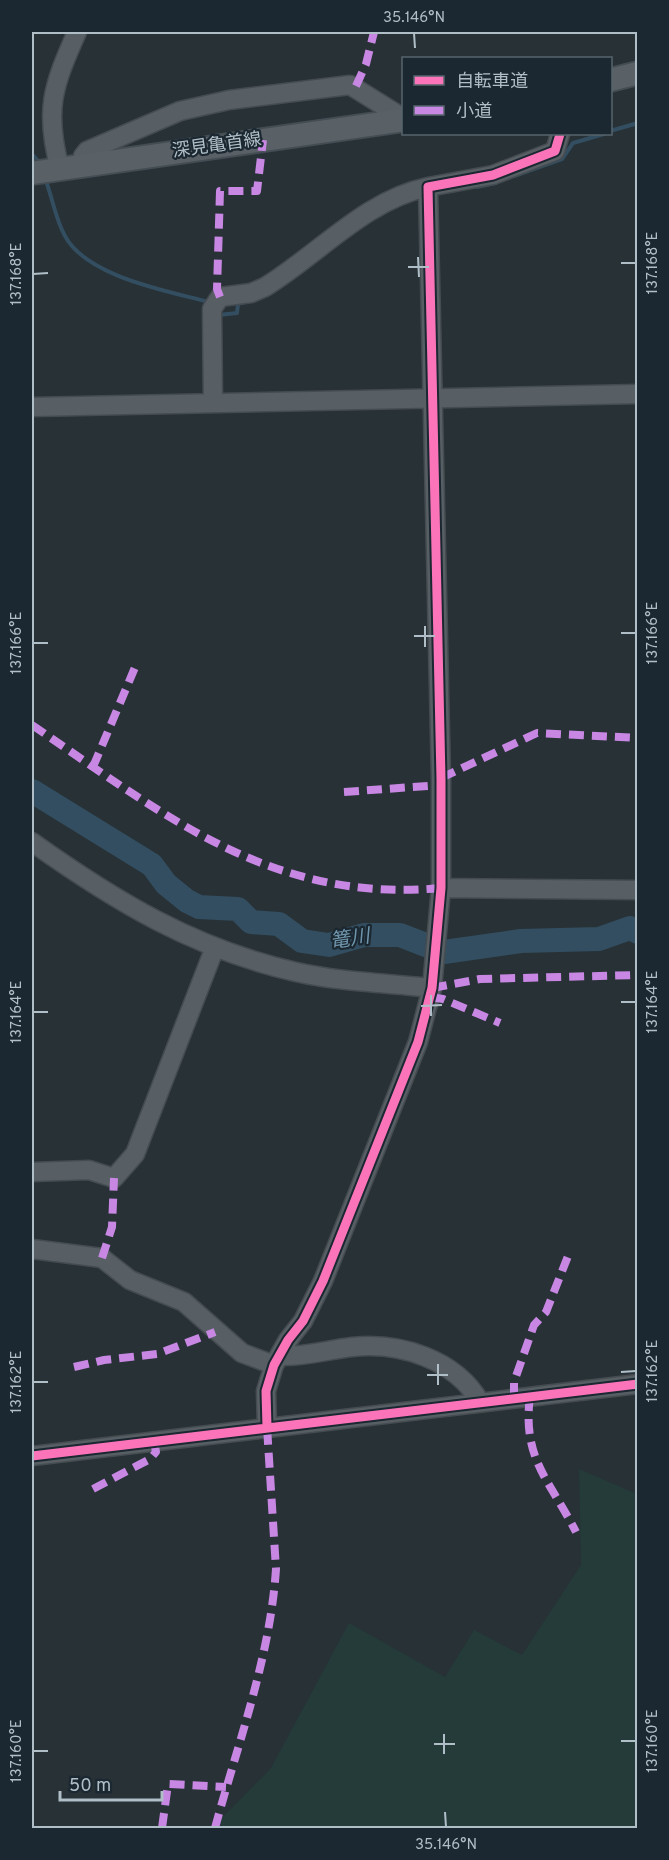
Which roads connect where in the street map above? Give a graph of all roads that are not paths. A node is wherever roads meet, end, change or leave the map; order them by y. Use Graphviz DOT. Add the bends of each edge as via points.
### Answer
graph roads {
  1 [pos="77,32"];
  2 [pos="638,73"];
  3 [pos="612,80"];
  4 [pos="401,121"];
  5 [pos="560,135"];
  6 [pos="71,167"];
  7 [pos="32,173"];
  8 [pos="428,188"];
  9 [pos="638,394"];
  10 [pos="433,399"];
  11 [pos="213,402"];
  12 [pos="32,406"];
  13 [pos="32,842"];
  14 [pos="638,890"];
  15 [pos="440,891"];
  16 [pos="215,947"];
  17 [pos="432,988"];
  18 [pos="32,1172"];
  19 [pos="32,1249"];
  20 [pos="276,1360"];
  21 [pos="638,1384"];
  22 [pos="480,1402"];
  23 [pos="267,1427"];
  24 [pos="32,1456"];
  1 -- 6 [label="street" via="52,101 52,135"];
  2 -- 3 [label="main road"];
  4 -- 6 [label="main road, 深見亀首線"];
  4 -- 6 [label="street" via="395,113 350,85 285,92 180,111 87,151"];
  5 -- 8 [label="street" via="555,151 493,175"];
  6 -- 7 [label="main road, 深見亀首線"];
  8 -- 10 [label="street"];
  8 -- 11 [label="street" via="402,192 377,207 265,287 220,297 214,306"];
  9 -- 10 [label="street"];
  10 -- 11 [label="street"];
  10 -- 15 [label="street"];
  11 -- 12 [label="street"];
  13 -- 16 [label="street" via="133,910"];
  14 -- 15 [label="street"];
  15 -- 17 [label="street"];
  16 -- 17 [label="street" via="297,972"];
  16 -- 18 [label="street" via="135,1154 114,1178 89,1170"];
  17 -- 20 [label="street" via="417,1042 323,1281 303,1321"];
  19 -- 20 [label="street" via="102,1258 130,1280 184,1302 242,1353"];
  20 -- 22 [label="street" via="353,1347 413,1352 453,1371 471,1386"];
  20 -- 23 [label="street" via="266,1391"];
  21 -- 22 [label="street"];
  22 -- 23 [label="street"];
  23 -- 24 [label="street"];
}
